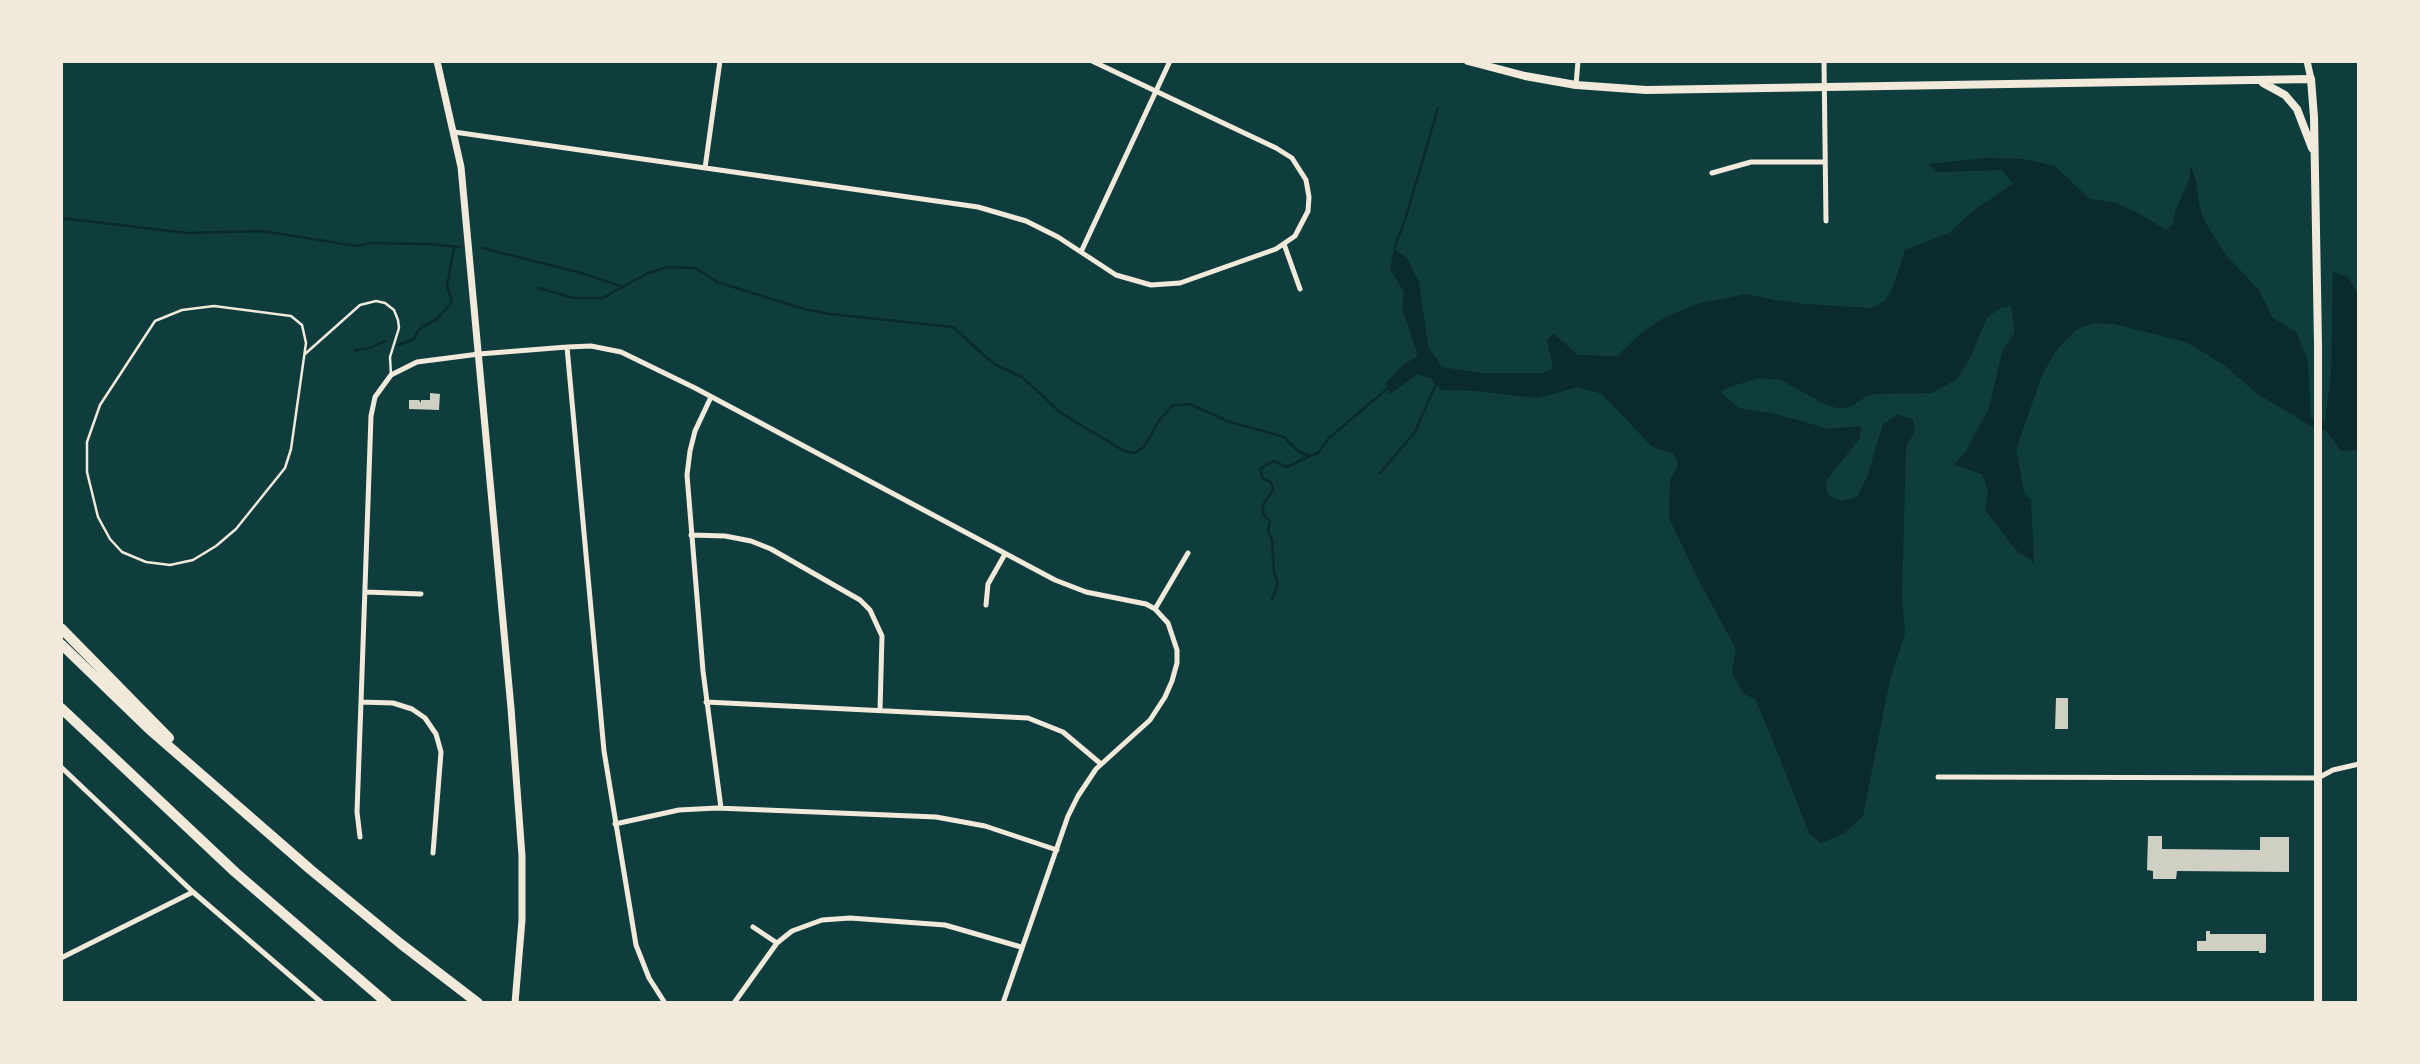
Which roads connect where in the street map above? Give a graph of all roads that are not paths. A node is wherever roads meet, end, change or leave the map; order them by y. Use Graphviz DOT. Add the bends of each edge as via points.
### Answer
graph roads {
  1 [pos="437,61"];
  2 [pos="720,61"];
  3 [pos="1092,61"];
  4 [pos="1170,61"];
  5 [pos="1468,61"];
  6 [pos="1578,61"];
  7 [pos="1824,61"];
  8 [pos="2307,61"];
  9 [pos="2311,79"];
  10 [pos="2261,81"];
  11 [pos="1576,85"];
  12 [pos="1824,87"];
  13 [pos="1156,92"];
  14 [pos="454,132"];
  15 [pos="2314,153"];
  16 [pos="1825,162"];
  17 [pos="705,168"];
  18 [pos="1712,173"];
  19 [pos="1826,221"];
  20 [pos="1284,244"];
  21 [pos="1081,252"];
  22 [pos="1300,289"];
  23 [pos="567,347"];
  24 [pos="305,354"];
  25 [pos="479,354"];
  26 [pos="391,375"];
  27 [pos="711,397"];
  28 [pos="691,535"];
  29 [pos="1188,553"];
  30 [pos="1005,554"];
  31 [pos="365,592"];
  32 [pos="421,594"];
  33 [pos="986,605"];
  34 [pos="1156,609"];
  35 [pos="61,628"];
  36 [pos="61,644"];
  37 [pos="361,702"];
  38 [pos="706,702"];
  39 [pos="61,708"];
  40 [pos="880,710"];
  41 [pos="61,715"];
  42 [pos="1101,764"];
  43 [pos="2359,764"];
  44 [pos="121,766"];
  45 [pos="61,767"];
  46 [pos="1938,777"];
  47 [pos="2318,778"];
  48 [pos="208,779"];
  49 [pos="720,808"];
  50 [pos="615,824"];
  51 [pos="360,837"];
  52 [pos="1057,850"];
  53 [pos="433,852"];
  54 [pos="193,892"];
  55 [pos="753,927"];
  56 [pos="777,943"];
  57 [pos="1021,947"];
  58 [pos="61,958"];
  59 [pos="322,1003"];
  60 [pos="387,1003"];
  61 [pos="478,1003"];
  62 [pos="515,1003"];
  63 [pos="665,1003"];
  64 [pos="734,1003"];
  65 [pos="1003,1003"];
  66 [pos="2318,1003"];
  1 -- 14 [label="main road"];
  2 -- 17 [label="street"];
  3 -- 13 [label="street"];
  4 -- 13 [label="street"];
  5 -- 11 [label="main road"];
  6 -- 11 [label="street"];
  7 -- 12 [label="street"];
  8 -- 9 [label="main road"];
  9 -- 10 [label="main road"];
  9 -- 15 [label="main road"];
  10 -- 12 [label="main road"];
  10 -- 15 [label="main road" via="2285,95 2297,109"];
  11 -- 12 [label="main road" via="1646,90"];
  12 -- 16 [label="street"];
  13 -- 20 [label="street" via="1292,158 1306,180 1308,211 1295,236"];
  13 -- 21 [label="street"];
  14 -- 17 [label="street"];
  14 -- 25 [label="main road"];
  15 -- 47 [label="main road"];
  16 -- 18 [label="street" via="1751,162"];
  16 -- 19 [label="street"];
  17 -- 21 [label="street" via="978,207 1026,221"];
  20 -- 21 [label="street" via="1164,285 1116,275"];
  20 -- 22 [label="street"];
  23 -- 25 [label="street"];
  23 -- 27 [label="street" via="591,346 628,354"];
  23 -- 50 [label="street" via="604,751"];
  24 -- 24 [label="lane" via="285,468 236,529 193,560 170,565 122,552 98,517 87,472 87,442 100,405 155,321 182,310 214,306 291,316 302,325"];
  24 -- 26 [label="lane" via="360,305 386,303 394,310 399,328 390,356"];
  25 -- 26 [label="street" via="416,362"];
  25 -- 62 [label="main road" via="522,835 522,920"];
  26 -- 31 [label="street" via="375,397 371,416"];
  27 -- 28 [label="street" via="695,431 688,462"];
  27 -- 30 [label="street"];
  28 -- 38 [label="street"];
  28 -- 40 [label="street" via="751,541 860,600 882,636"];
  29 -- 34 [label="street"];
  30 -- 33 [label="street" via="988,584"];
  30 -- 34 [label="street" via="1070,587"];
  31 -- 32 [label="street"];
  31 -- 37 [label="street"];
  34 -- 42 [label="street" via="1173,634 1177,663 1172,681 1150,720"];
  35 -- 48 [label="highway"];
  36 -- 48 [label="highway"];
  37 -- 51 [label="street"];
  37 -- 53 [label="street" via="412,709 436,734 441,752"];
  38 -- 40 [label="street"];
  38 -- 49 [label="street"];
  39 -- 44 [label="highway"];
  40 -- 42 [label="street" via="1028,718 1063,732"];
  41 -- 44 [label="highway"];
  42 -- 52 [label="street" via="1078,796"];
  43 -- 47 [label="street"];
  44 -- 60 [label="highway"];
  45 -- 54 [label="street"];
  46 -- 47 [label="street"];
  47 -- 66 [label="main road"];
  48 -- 61 [label="highway" via="311,870"];
  49 -- 50 [label="street" via="679,810"];
  49 -- 52 [label="street" via="936,817 1010,832"];
  50 -- 63 [label="street" via="636,945"];
  52 -- 57 [label="street"];
  54 -- 58 [label="street"];
  54 -- 59 [label="street"];
  55 -- 56 [label="street"];
  56 -- 57 [label="street" via="804,925 834,918 945,925"];
  56 -- 64 [label="street"];
  57 -- 65 [label="street"];
}
